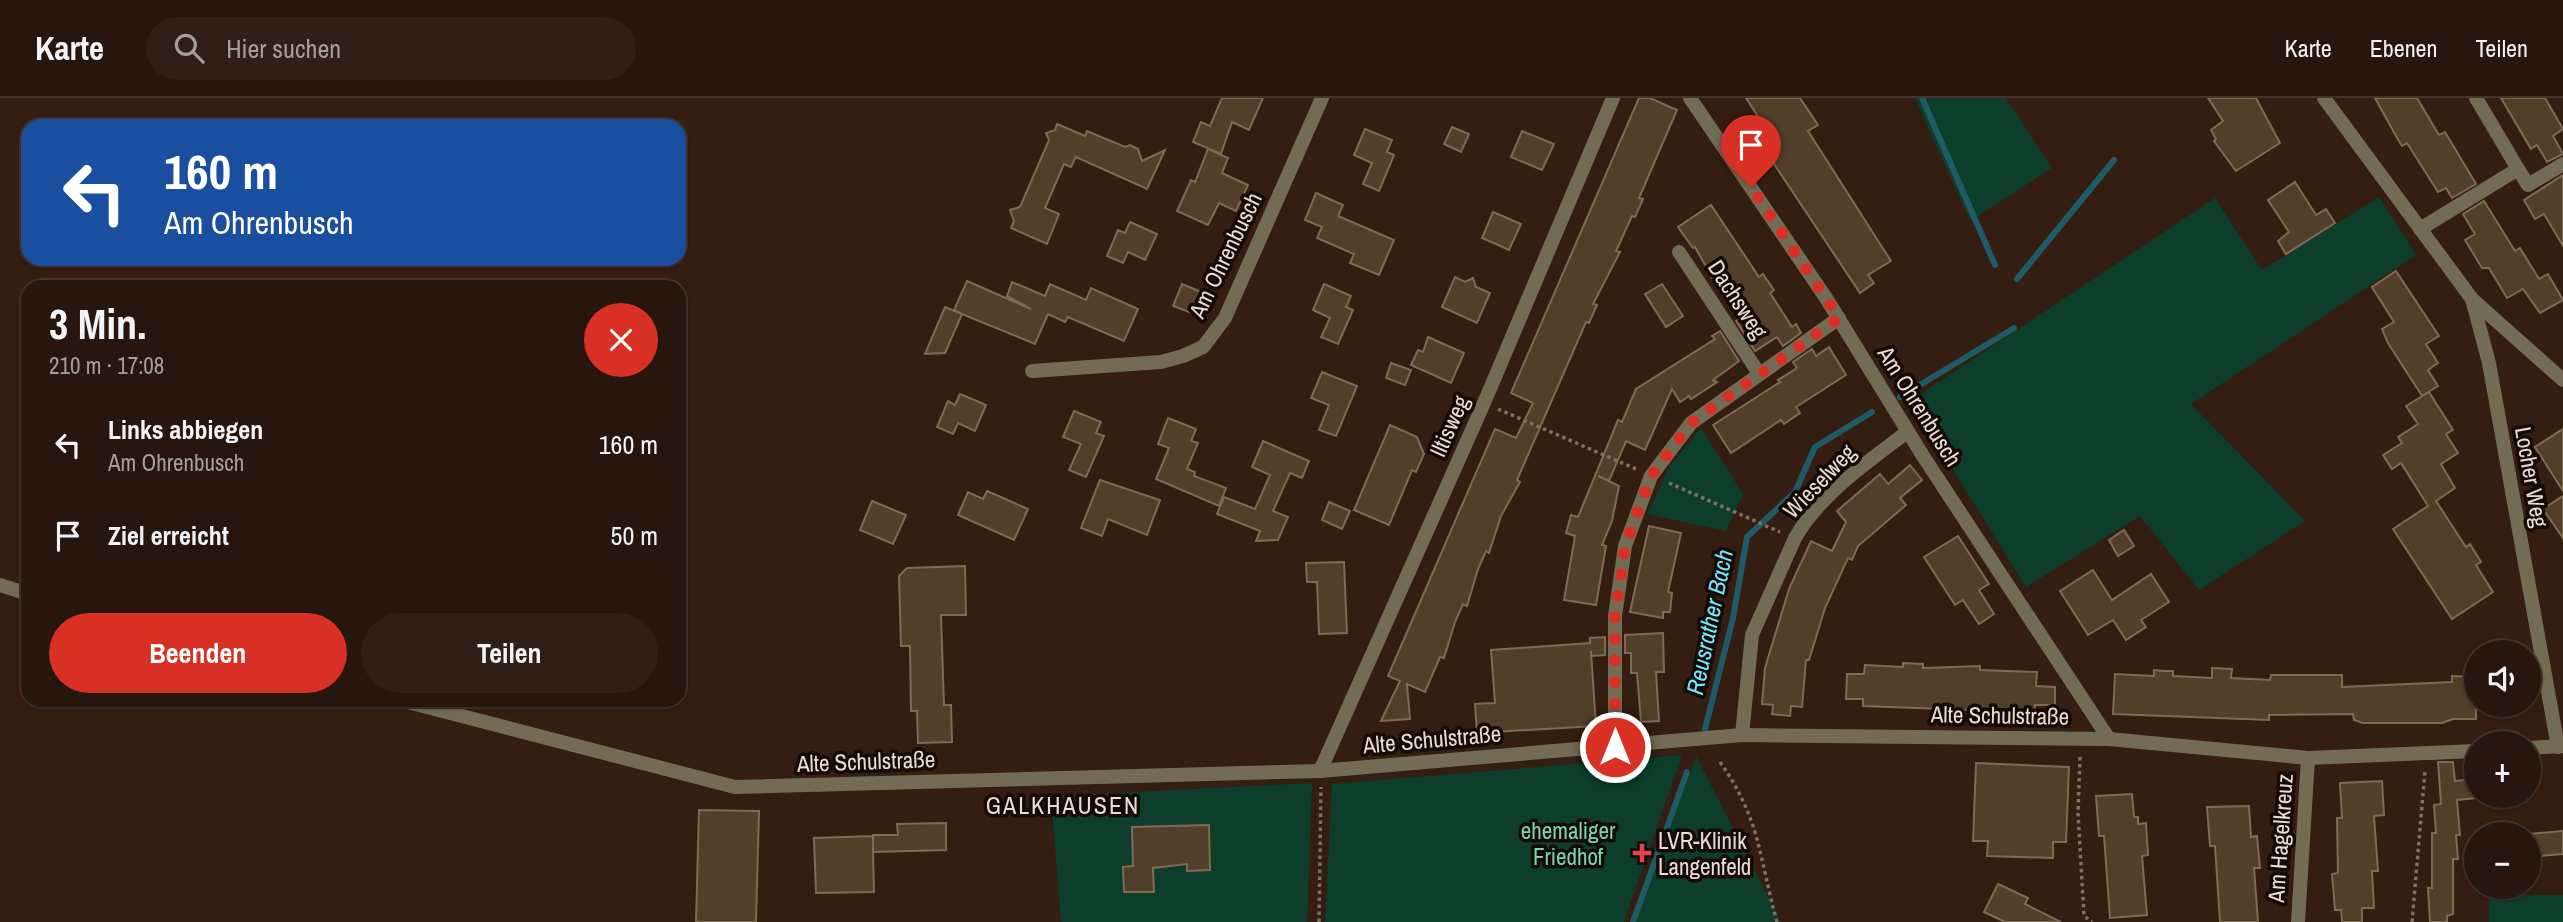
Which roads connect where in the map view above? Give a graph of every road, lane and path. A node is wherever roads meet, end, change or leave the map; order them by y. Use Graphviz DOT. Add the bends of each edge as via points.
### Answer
graph roads {
  1 [pos="1322,98"];
  2 [pos="1613,98"];
  3 [pos="1690,98"];
  4 [pos="2324,98"];
  5 [pos="2476,98"];
  6 [pos="2563,164"];
  7 [pos="2518,169"];
  8 [pos="2420,229"];
  9 [pos="1679,252"];
  10 [pos="2472,299"];
  11 [pos="1839,318"];
  12 [pos="1032,371"];
  13 [pos="1758,372"];
  14 [pos="2563,380"];
  15 [pos="1484,403"];
  16 [pos="1907,432"];
  17 [pos="1651,476"];
  18 [pos="1795,538"];
  19 [pos="0,585"];
  20 [pos="21,592"];
  21 [pos="427,707"];
  22 [pos="1742,735"];
  23 [pos="2080,738"];
  24 [pos="2109,739"];
  25 [pos="2561,746"];
  26 [pos="1615,747"];
  27 [pos="2541,747"];
  28 [pos="2464,752"];
  29 [pos="2426,754"];
  30 [pos="2308,758"];
  31 [pos="1720,762"];
  32 [pos="1320,771"];
  33 [pos="1320,922"];
  34 [pos="1777,922"];
  35 [pos="2092,922"];
  36 [pos="2298,922"];
  37 [pos="2412,922"];
  1 -- 12 [label="street, Am Ohrenbusch" via="1225,318 1203,346 1161,362"];
  2 -- 15 [label="street, Iltisweg"];
  3 -- 11 [label="street, Am Ohrenbusch"];
  4 -- 8 [label="street, Locher Weg"];
  5 -- 7 [label="street"];
  6 -- 7 [label="street" via="2528,185"];
  7 -- 8 [label="street"];
  8 -- 10 [label="street, Locher Weg"];
  9 -- 13 [label="street, Dachsweg"];
  10 -- 14 [label="street, Locher Weg"];
  10 -- 25 [label="street, Locher Weg" via="2489,363"];
  11 -- 13 [label="street, Dachsweg"];
  11 -- 16 [label="street, Am Ohrenbusch"];
  13 -- 17 [label="street, Dachsweg" via="1691,423"];
  15 -- 17 [label="path"];
  15 -- 32 [label="street, Iltisweg"];
  16 -- 18 [label="street, Wieselweg" via="1860,468 1804,523"];
  16 -- 24 [label="street, Am Ohrenbusch"];
  17 -- 18 [label="path"];
  17 -- 26 [label="street, Dachsweg" via="1625,546 1615,616"];
  18 -- 22 [label="street, Wieselweg" via="1752,635"];
  19 -- 20 [label="street"];
  21 -- 32 [label="street, Alte Schulstraße" via="735,787"];
  22 -- 23 [label="street, Alte Schulstraße"];
  22 -- 26 [label="street, Alte Schulstraße"];
  23 -- 24 [label="street, Alte Schulstraße"];
  23 -- 35 [label="path" via="2078,813 2084,916"];
  24 -- 30 [label="street, Alte Schulstraße"];
  25 -- 27 [label="street"];
  26 -- 32 [label="street, Alte Schulstraße"];
  28 -- 29 [label="street, Alte Schulstraße"];
  29 -- 30 [label="street, Alte Schulstraße"];
  29 -- 37 [label="path"];
  30 -- 36 [label="street, Am Hagelkreuz"];
  31 -- 34 [label="path" via="1742,793 1756,830"];
  32 -- 33 [label="path"];
}
